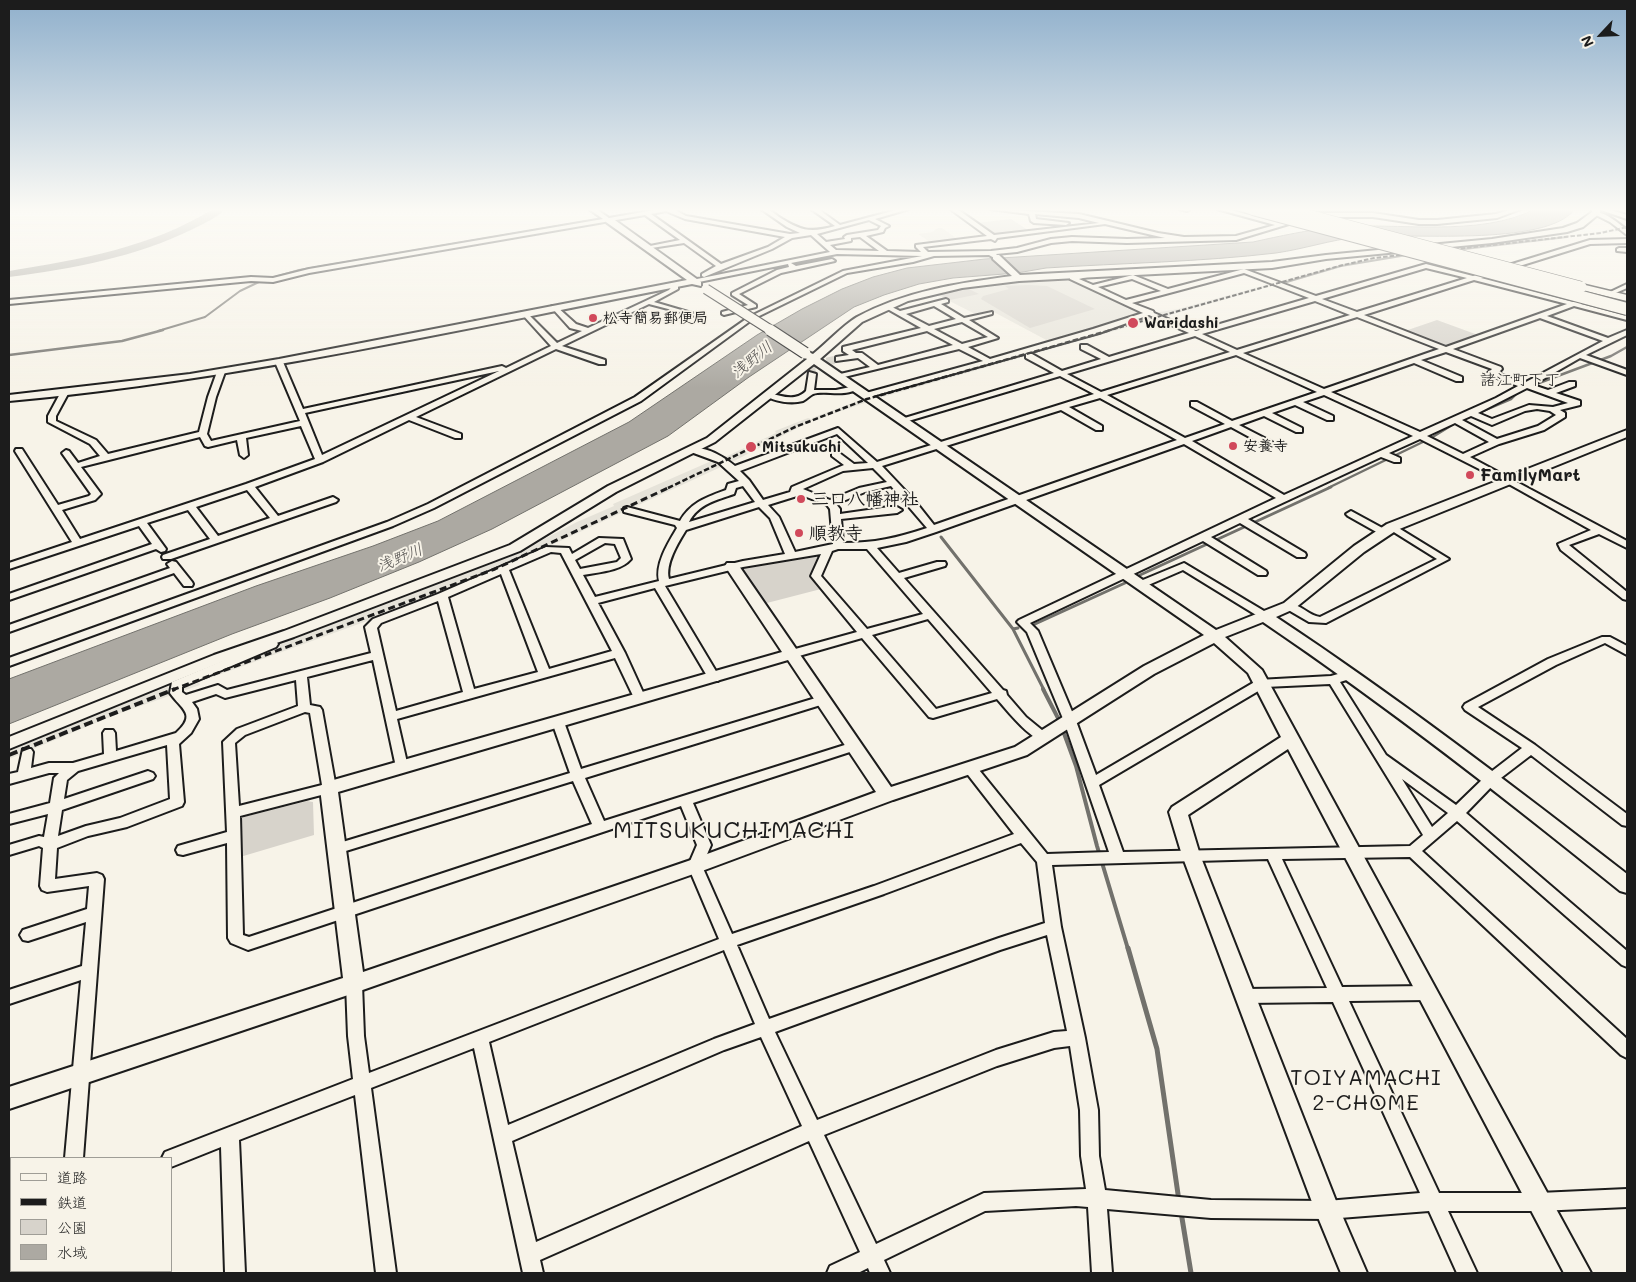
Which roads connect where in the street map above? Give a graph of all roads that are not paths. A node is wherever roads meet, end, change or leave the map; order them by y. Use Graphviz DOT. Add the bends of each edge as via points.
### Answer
graph roads {
  1 [pos="320,269"];
  2 [pos="677,269"];
  3 [pos="717,269"];
  4 [pos="752,269"];
  5 [pos="791,269"];
  6 [pos="859,269"];
  7 [pos="1010,269"];
  8 [pos="1187,269"];
  9 [pos="1416,269"];
  10 [pos="1438,269"];
  11 [pos="1463,269"];
  12 [pos="1477,269"];
  13 [pos="1485,269"];
  14 [pos="1504,269"];
  15 [pos="1512,269"];
  16 [pos="1523,269"];
  17 [pos="1117,272"];
  18 [pos="1017,276"];
  19 [pos="1475,278"];
  20 [pos="694,281"];
  21 [pos="675,284"];
  22 [pos="1627,286"];
  23 [pos="1092,287"];
  24 [pos="1168,291"];
  25 [pos="635,292"];
  26 [pos="1610,293"];
  27 [pos="1316,298"];
  28 [pos="1627,298"];
  29 [pos="946,301"];
  30 [pos="9,302"];
  31 [pos="1126,302"];
  32 [pos="648,303"];
  33 [pos="1577,303"];
  34 [pos="935,304"];
  35 [pos="1627,305"];
  36 [pos="886,306"];
  37 [pos="554,307"];
  38 [pos="1627,309"];
  39 [pos="990,312"];
  40 [pos="1151,312"];
  41 [pos="524,313"];
  42 [pos="724,313"];
  43 [pos="901,313"];
  44 [pos="693,315"];
  45 [pos="1356,315"];
  46 [pos="1540,316"];
  47 [pos="1627,316"];
  48 [pos="962,320"];
  49 [pos="928,328"];
  50 [pos="589,331"];
  51 [pos="1627,332"];
  52 [pos="1198,334"];
  53 [pos="1610,341"];
  54 [pos="556,346"];
  55 [pos="960,346"];
  56 [pos="1084,347"];
  57 [pos="1445,349"];
  58 [pos="1239,352"];
  59 [pos="810,356"];
  60 [pos="855,356"];
  61 [pos="1029,356"];
  62 [pos="1581,356"];
  63 [pos="839,359"];
  64 [pos="1109,360"];
  65 [pos="1413,360"];
  66 [pos="989,361"];
  67 [pos="279,362"];
  68 [pos="602,362"];
  69 [pos="520,364"];
  70 [pos="876,367"];
  71 [pos="1553,371"];
  72 [pos="221,372"];
  73 [pos="1627,373"];
  74 [pos="812,374"];
  75 [pos="1063,374"];
  76 [pos="1563,375"];
  77 [pos="839,377"];
  78 [pos="1459,379"];
  79 [pos="1572,384"];
  80 [pos="1528,386"];
  81 [pos="855,388"];
  82 [pos="1326,391"];
  83 [pos="66,392"];
  84 [pos="810,392"];
  85 [pos="1548,393"];
  86 [pos="769,395"];
  87 [pos="869,395"];
  88 [pos="1102,395"];
  89 [pos="9,398"];
  90 [pos="1296,402"];
  91 [pos="1194,404"];
  92 [pos="1062,407"];
  93 [pos="1553,409"];
  94 [pos="1484,410"];
  95 [pos="299,412"];
  96 [pos="1265,413"];
  97 [pos="410,418"];
  98 [pos="1330,418"];
  99 [pos="902,420"];
  100 [pos="304,423"];
  101 [pos="1231,424"];
  102 [pos="1099,428"];
  103 [pos="1299,430"];
  104 [pos="1627,433"];
  105 [pos="203,434"];
  106 [pos="458,436"];
  107 [pos="240,437"];
  108 [pos="1426,438"];
  109 [pos="1185,440"];
  110 [pos="1496,442"];
  111 [pos="1269,444"];
  112 [pos="939,445"];
  113 [pos="694,450"];
  114 [pos="19,451"];
  115 [pos="66,453"];
  116 [pos="835,454"];
  117 [pos="244,455"];
  118 [pos="106,457"];
  119 [pos="1462,458"];
  120 [pos="320,460"];
  121 [pos="876,465"];
  122 [pos="76,466"];
  123 [pos="852,467"];
  124 [pos="1352,469"];
  125 [pos="733,470"];
  126 [pos="1362,474"];
  127 [pos="1510,481"];
  128 [pos="746,482"];
  129 [pos="894,483"];
  130 [pos="249,486"];
  131 [pos="795,489"];
  132 [pos="1017,499"];
  133 [pos="1284,499"];
  134 [pos="333,500"];
  135 [pos="830,503"];
  136 [pos="762,504"];
  137 [pos="190,506"];
  138 [pos="56,509"];
  139 [pos="628,510"];
  140 [pos="897,510"];
  141 [pos="1351,514"];
  142 [pos="835,517"];
  143 [pos="277,520"];
  144 [pos="141,522"];
  145 [pos="1247,522"];
  146 [pos="682,528"];
  147 [pos="1388,529"];
  148 [pos="933,530"];
  149 [pos="1599,530"];
  150 [pos="216,540"];
  151 [pos="1210,540"];
  152 [pos="78,543"];
  153 [pos="158,545"];
  154 [pos="1627,545"];
  155 [pos="870,546"];
  156 [pos="833,547"];
  157 [pos="1301,555"];
  158 [pos="791,556"];
  159 [pos="167,557"];
  160 [pos="570,559"];
  161 [pos="941,564"];
  162 [pos="9,566"];
  163 [pos="732,566"];
  164 [pos="176,569"];
  165 [pos="504,570"];
  166 [pos="577,573"];
  167 [pos="1262,573"];
  168 [pos="1127,574"];
  169 [pos="898,577"];
  170 [pos="188,584"];
  171 [pos="661,584"];
  172 [pos="1142,584"];
  173 [pos="442,596"];
  174 [pos="1627,597"];
  175 [pos="9,598"];
  176 [pos="591,601"];
  177 [pos="1289,606"];
  178 [pos="931,615"];
  179 [pos="1265,616"];
  180 [pos="9,629"];
  181 [pos="289,634"];
  182 [pos="864,634"];
  183 [pos="1215,636"];
  184 [pos="1627,651"];
  185 [pos="619,653"];
  186 [pos="792,654"];
  187 [pos="378,655"];
  188 [pos="9,662"];
  189 [pos="544,672"];
  190 [pos="1352,674"];
  191 [pos="301,675"];
  192 [pos="714,678"];
  193 [pos="1333,680"];
  194 [pos="1262,683"];
  195 [pos="469,693"];
  196 [pos="1002,694"];
  197 [pos="640,699"];
  198 [pos="184,700"];
  199 [pos="823,700"];
  200 [pos="304,708"];
  201 [pos="392,716"];
  202 [pos="558,722"];
  203 [pos="1059,728"];
  204 [pos="109,733"];
  205 [pos="178,736"];
  206 [pos="1292,738"];
  207 [pos="9,743"];
  208 [pos="855,746"];
  209 [pos="1531,748"];
  210 [pos="27,752"];
  211 [pos="110,757"];
  212 [pos="1382,758"];
  213 [pos="402,767"];
  214 [pos="73,768"];
  215 [pos="970,768"];
  216 [pos="24,775"];
  217 [pos="577,775"];
  218 [pos="148,776"];
  219 [pos="1492,778"];
  220 [pos="9,779"];
  221 [pos="1092,783"];
  222 [pos="329,788"];
  223 [pos="887,795"];
  224 [pos="685,800"];
  225 [pos="56,807"];
  226 [pos="234,813"];
  227 [pos="1457,813"];
  228 [pos="9,819"];
  229 [pos="1627,821"];
  230 [pos="600,827"];
  231 [pos="1430,835"];
  232 [pos="233,836"];
  233 [pos="1023,836"];
  234 [pos="50,845"];
  235 [pos="336,849"];
  236 [pos="9,850"];
  237 [pos="184,850"];
  238 [pos="1412,851"];
  239 [pos="1352,852"];
  240 [pos="1272,853"];
  241 [pos="1191,855"];
  242 [pos="1114,857"];
  243 [pos="1044,860"];
  244 [pos="695,866"];
  245 [pos="1627,885"];
  246 [pos="344,911"];
  247 [pos="94,913"];
  248 [pos="1053,927"];
  249 [pos="28,935"];
  250 [pos="728,942"];
  251 [pos="1627,960"];
  252 [pos="90,970"];
  253 [pos="354,984"];
  254 [pos="1428,993"];
  255 [pos="1338,994"];
  256 [pos="1245,996"];
  257 [pos="9,997"];
  258 [pos="765,1028"];
  259 [pos="1077,1038"];
  260 [pos="480,1040"];
  261 [pos="1627,1050"];
  262 [pos="82,1073"];
  263 [pos="363,1083"];
  264 [pos="9,1098"];
  265 [pos="814,1130"];
  266 [pos="230,1135"];
  267 [pos="501,1137"];
  268 [pos="74,1157"];
  269 [pos="172,1158"];
  270 [pos="1097,1197"];
  271 [pos="1627,1198"];
  272 [pos="1432,1202"];
  273 [pos="1539,1202"];
  274 [pos="1327,1210"];
  275 [pos="872,1256"];
  276 [pos="530,1264"];
  277 [pos="235,1273"];
  278 [pos="386,1273"];
  279 [pos="836,1273"];
  280 [pos="880,1273"];
  281 [pos="1102,1273"];
  282 [pos="1354,1273"];
  283 [pos="1467,1273"];
  284 [pos="1578,1273"];
  1 -- 30 [label="street" via="273,280"];
  2 -- 20 [label="street"];
  3 -- 20 [label="street"];
  4 -- 20 [label="street"];
  5 -- 42 [label="street" via="734,294 754,306"];
  6 -- 188 [label="street" via="845,272 751,318 638,399 439,502 390,524"];
  7 -- 18 [label="street"];
  8 -- 17 [label="street"];
  9 -- 27 [label="street"];
  10 -- 19 [label="street"];
  11 -- 33 [label="highway, bridge"];
  12 -- 38 [label="highway, bridge"];
  13 -- 35 [label="highway, bridge"];
  14 -- 19 [label="street"];
  15 -- 26 [label="highway, bridge"];
  16 -- 26 [label="street"];
  17 -- 18 [label="street"];
  17 -- 23 [label="street" via="1072,278"];
  18 -- 36 [label="street" via="943,289"];
  19 -- 33 [label="street"];
  19 -- 45 [label="street"];
  20 -- 21 [label="street"];
  20 -- 59 [label="street, bridge"];
  21 -- 25 [label="street"];
  21 -- 32 [label="street" via="676,288"];
  22 -- 26 [label="street"];
  23 -- 24 [label="street" via="1133,277"];
  23 -- 31 [label="street"];
  24 -- 27 [label="street" via="1244,271"];
  24 -- 31 [label="street"];
  25 -- 32 [label="street"];
  25 -- 37 [label="street"];
  26 -- 28 [label="highway"];
  27 -- 45 [label="street"];
  27 -- 52 [label="street"];
  29 -- 34 [label="street"];
  31 -- 40 [label="street"];
  32 -- 44 [label="street"];
  32 -- 50 [label="street"];
  33 -- 46 [label="street"];
  33 -- 47 [label="highway"];
  34 -- 43 [label="street"];
  34 -- 48 [label="street"];
  36 -- 43 [label="street"];
  36 -- 59 [label="street" via="859,320"];
  37 -- 41 [label="street"];
  37 -- 50 [label="street" via="572,326"];
  39 -- 48 [label="street"];
  40 -- 52 [label="street"];
  40 -- 66 [label="street"];
  41 -- 54 [label="street"];
  41 -- 67 [label="street"];
  43 -- 49 [label="street"];
  45 -- 57 [label="street"];
  45 -- 58 [label="street"];
  46 -- 53 [label="street"];
  46 -- 57 [label="street"];
  48 -- 49 [label="street"];
  48 -- 55 [label="street" via="994,338"];
  49 -- 55 [label="street"];
  49 -- 60 [label="street" via="846,349"];
  50 -- 54 [label="street"];
  51 -- 53 [label="street"];
  52 -- 58 [label="street"];
  52 -- 64 [label="street"];
  53 -- 62 [label="street"];
  54 -- 68 [label="street"];
  54 -- 69 [label="street"];
  55 -- 66 [label="street"];
  55 -- 70 [label="street"];
  56 -- 64 [label="street"];
  57 -- 65 [label="street"];
  57 -- 80 [label="street" via="1498,369 1492,373"];
  58 -- 82 [label="street"];
  58 -- 88 [label="street"];
  59 -- 77 [label="street"];
  59 -- 86 [label="street"];
  60 -- 63 [label="street"];
  60 -- 70 [label="street" via="859,355"];
  61 -- 75 [label="street"];
  62 -- 71 [label="street"];
  62 -- 73 [label="street"];
  64 -- 75 [label="street"];
  65 -- 78 [label="street"];
  65 -- 82 [label="street"];
  66 -- 87 [label="street"];
  67 -- 72 [label="street"];
  67 -- 95 [label="street"];
  69 -- 95 [label="street"];
  69 -- 97 [label="street"];
  70 -- 77 [label="street"];
  71 -- 76 [label="street"];
  71 -- 80 [label="street"];
  72 -- 83 [label="street"];
  72 -- 105 [label="street"];
  74 -- 84 [label="street"];
  75 -- 88 [label="street"];
  75 -- 99 [label="street"];
  77 -- 81 [label="street"];
  79 -- 85 [label="street"];
  80 -- 85 [label="street"];
  80 -- 94 [label="street"];
  81 -- 84 [label="street"];
  81 -- 87 [label="street"];
  82 -- 90 [label="street"];
  82 -- 108 [label="street"];
  83 -- 89 [label="street"];
  83 -- 118 [label="street" via="52,416 52,422 93,442"];
  84 -- 86 [label="street" via="793,400"];
  85 -- 93 [label="street" via="1577,403"];
  86 -- 113 [label="street"];
  87 -- 99 [label="street"];
  88 -- 92 [label="street"];
  88 -- 109 [label="street"];
  90 -- 96 [label="street"];
  90 -- 98 [label="street"];
  91 -- 101 [label="street"];
  92 -- 102 [label="street"];
  92 -- 112 [label="street"];
  93 -- 94 [label="street" via="1526,407 1492,422"];
  93 -- 110 [label="street" via="1562,415 1541,428"];
  94 -- 108 [label="street"];
  94 -- 110 [label="street"];
  95 -- 100 [label="street"];
  96 -- 101 [label="street"];
  96 -- 103 [label="street"];
  97 -- 106 [label="street"];
  97 -- 120 [label="street"];
  99 -- 112 [label="street"];
  100 -- 107 [label="street"];
  100 -- 120 [label="street"];
  101 -- 109 [label="street"];
  101 -- 111 [label="street"];
  104 -- 127 [label="street"];
  105 -- 107 [label="street" via="208,444"];
  105 -- 118 [label="street"];
  107 -- 117 [label="street"];
  108 -- 119 [label="street"];
  108 -- 124 [label="street"];
  109 -- 132 [label="street"];
  109 -- 133 [label="street"];
  110 -- 119 [label="street"];
  112 -- 121 [label="street"];
  112 -- 132 [label="street"];
  113 -- 125 [label="street" via="724,461"];
  113 -- 181 [label="street" via="612,489 515,548"];
  114 -- 138 [label="street"];
  115 -- 122 [label="street"];
  116 -- 123 [label="street"];
  118 -- 122 [label="street"];
  119 -- 127 [label="street"];
  120 -- 130 [label="street"];
  121 -- 123 [label="street"];
  121 -- 125 [label="street" via="838,431"];
  121 -- 129 [label="street"];
  122 -- 138 [label="street" via="96,494"];
  123 -- 131 [label="street" via="841,468"];
  124 -- 126 [label="street"];
  124 -- 133 [label="street"];
  125 -- 128 [label="street"];
  127 -- 147 [label="street"];
  127 -- 149 [label="street"];
  128 -- 136 [label="street"];
  128 -- 146 [label="street" via="731,486 731,492 703,501 687,514"];
  129 -- 135 [label="street" via="862,490"];
  129 -- 148 [label="street" via="914,503"];
  130 -- 137 [label="street"];
  130 -- 143 [label="street"];
  131 -- 135 [label="street"];
  131 -- 136 [label="street" via="794,494"];
  132 -- 148 [label="street"];
  132 -- 168 [label="street"];
  133 -- 145 [label="street"];
  134 -- 143 [label="street"];
  135 -- 142 [label="street" via="835,509"];
  136 -- 146 [label="street"];
  136 -- 158 [label="street" via="774,519"];
  137 -- 144 [label="street"];
  137 -- 150 [label="street"];
  138 -- 152 [label="street"];
  139 -- 146 [label="street" via="678,523"];
  140 -- 142 [label="street"];
  141 -- 147 [label="street"];
  142 -- 156 [label="street"];
  143 -- 150 [label="street"];
  144 -- 152 [label="street"];
  144 -- 153 [label="street"];
  145 -- 151 [label="street"];
  145 -- 157 [label="street"];
  146 -- 171 [label="street" via="672,543"];
  147 -- 177 [label="street"];
  147 -- 177 [label="street" via="1444,559 1322,621 1313,620"];
  148 -- 155 [label="street"];
  149 -- 154 [label="street"];
  149 -- 174 [label="street" via="1563,544"];
  150 -- 159 [label="street"];
  151 -- 167 [label="street"];
  151 -- 168 [label="street"];
  152 -- 162 [label="street"];
  153 -- 159 [label="street"];
  153 -- 175 [label="street"];
  155 -- 156 [label="street"];
  155 -- 169 [label="street"];
  156 -- 158 [label="street"];
  156 -- 182 [label="street" via="816,576"];
  158 -- 163 [label="street"];
  159 -- 164 [label="street"];
  160 -- 165 [label="street" via="565,550 550,548"];
  160 -- 166 [label="street"];
  160 -- 166 [label="street" via="604,540 619,541 626,559 620,564"];
  161 -- 169 [label="street"];
  163 -- 171 [label="street"];
  163 -- 186 [label="street"];
  164 -- 170 [label="street"];
  164 -- 180 [label="street"];
  165 -- 173 [label="street"];
  165 -- 189 [label="street"];
  166 -- 176 [label="street"];
  168 -- 172 [label="street"];
  168 -- 203 [label="street" via="1023,622 1032,631"];
  169 -- 178 [label="street"];
  171 -- 176 [label="street"];
  171 -- 192 [label="street"];
  172 -- 179 [label="street" via="1184,566"];
  172 -- 183 [label="street"];
  173 -- 187 [label="street" via="378,621 371,627"];
  173 -- 195 [label="street"];
  176 -- 185 [label="street"];
  177 -- 179 [label="street"];
  178 -- 182 [label="street"];
  178 -- 196 [label="street"];
  179 -- 183 [label="street"];
  179 -- 190 [label="street"];
  181 -- 198 [label="street" via="176,685 176,693"];
  181 -- 207 [label="street" via="219,658"];
  182 -- 186 [label="street"];
  182 -- 196 [label="street" via="933,714"];
  183 -- 194 [label="street" via="1254,670"];
  183 -- 203 [label="street" via="1149,670"];
  184 -- 209 [label="street" via="1606,639 1552,662 1469,707"];
  185 -- 189 [label="street"];
  185 -- 197 [label="street"];
  186 -- 192 [label="street"];
  186 -- 199 [label="street"];
  187 -- 191 [label="street"];
  187 -- 201 [label="street"];
  189 -- 195 [label="street"];
  190 -- 193 [label="street"];
  190 -- 219 [label="street"];
  191 -- 198 [label="street" via="225,694 218,689"];
  191 -- 200 [label="street"];
  192 -- 197 [label="street"];
  193 -- 194 [label="street"];
  193 -- 212 [label="street"];
  194 -- 206 [label="street"];
  194 -- 221 [label="street"];
  195 -- 201 [label="street"];
  196 -- 203 [label="street" via="1022,720"];
  197 -- 202 [label="street"];
  198 -- 205 [label="street" via="193,719 187,730"];
  199 -- 208 [label="street"];
  199 -- 217 [label="street"];
  200 -- 222 [label="street" via="316,710"];
  200 -- 226 [label="street" via="241,732 229,742"];
  201 -- 213 [label="street"];
  202 -- 213 [label="street"];
  202 -- 217 [label="street"];
  203 -- 215 [label="street" via="1021,751"];
  203 -- 221 [label="street"];
  204 -- 211 [label="street"];
  205 -- 211 [label="street"];
  205 -- 234 [label="street" via="173,744 177,802"];
  206 -- 239 [label="street"];
  206 -- 241 [label="street" via="1178,812"];
  208 -- 223 [label="street"];
  208 -- 224 [label="street"];
  209 -- 219 [label="street"];
  209 -- 229 [label="street"];
  210 -- 216 [label="street"];
  211 -- 214 [label="street"];
  212 -- 227 [label="street"];
  212 -- 231 [label="street"];
  213 -- 222 [label="street"];
  214 -- 216 [label="street" via="49,768"];
  214 -- 225 [label="street" via="61,778"];
  215 -- 223 [label="street"];
  215 -- 233 [label="street"];
  216 -- 220 [label="street"];
  217 -- 230 [label="street"];
  217 -- 235 [label="street"];
  218 -- 225 [label="street"];
  219 -- 227 [label="street"];
  219 -- 245 [label="street"];
  221 -- 242 [label="street"];
  222 -- 226 [label="street"];
  222 -- 235 [label="street"];
  223 -- 244 [label="street"];
  224 -- 230 [label="street"];
  224 -- 244 [label="street" via="704,845"];
  225 -- 228 [label="street"];
  225 -- 234 [label="street"];
  226 -- 232 [label="street"];
  227 -- 231 [label="street"];
  227 -- 251 [label="street"];
  230 -- 246 [label="street"];
  231 -- 238 [label="street"];
  232 -- 237 [label="street"];
  232 -- 246 [label="street" via="236,938 248,944"];
  233 -- 243 [label="street"];
  233 -- 250 [label="street"];
  234 -- 236 [label="street" via="39,841"];
  234 -- 247 [label="street" via="47,886 97,879"];
  235 -- 246 [label="street"];
  238 -- 239 [label="street"];
  238 -- 261 [label="street"];
  239 -- 240 [label="street"];
  239 -- 254 [label="street"];
  240 -- 241 [label="street"];
  240 -- 255 [label="street"];
  241 -- 242 [label="street"];
  241 -- 256 [label="street"];
  242 -- 243 [label="street"];
  243 -- 248 [label="street"];
  244 -- 250 [label="street"];
  244 -- 253 [label="street"];
  246 -- 253 [label="street"];
  247 -- 249 [label="street"];
  247 -- 252 [label="street"];
  248 -- 258 [label="street"];
  248 -- 259 [label="street"];
  250 -- 258 [label="street"];
  250 -- 260 [label="street"];
  252 -- 257 [label="street"];
  252 -- 262 [label="street"];
  253 -- 262 [label="street"];
  253 -- 263 [label="street" via="356,1036"];
  254 -- 255 [label="street"];
  254 -- 273 [label="street"];
  255 -- 256 [label="street"];
  255 -- 272 [label="street"];
  256 -- 274 [label="street"];
  258 -- 265 [label="street"];
  258 -- 267 [label="street"];
  259 -- 265 [label="street" via="1054,1040 996,1058"];
  259 -- 270 [label="street" via="1089,1110 1090,1156"];
  260 -- 263 [label="street"];
  260 -- 267 [label="street"];
  262 -- 264 [label="street"];
  262 -- 268 [label="street"];
  263 -- 266 [label="street"];
  263 -- 278 [label="street"];
  265 -- 275 [label="street"];
  265 -- 276 [label="street"];
  266 -- 269 [label="street"];
  266 -- 277 [label="street"];
  267 -- 276 [label="street"];
  270 -- 274 [label="street" via="1211,1209"];
  270 -- 275 [label="street" via="984,1202"];
  270 -- 281 [label="street"];
  271 -- 273 [label="street"];
  272 -- 273 [label="street"];
  272 -- 274 [label="street"];
  272 -- 283 [label="street"];
  273 -- 284 [label="street"];
  274 -- 282 [label="street"];
  275 -- 279 [label="street"];
  275 -- 280 [label="street"];
}
